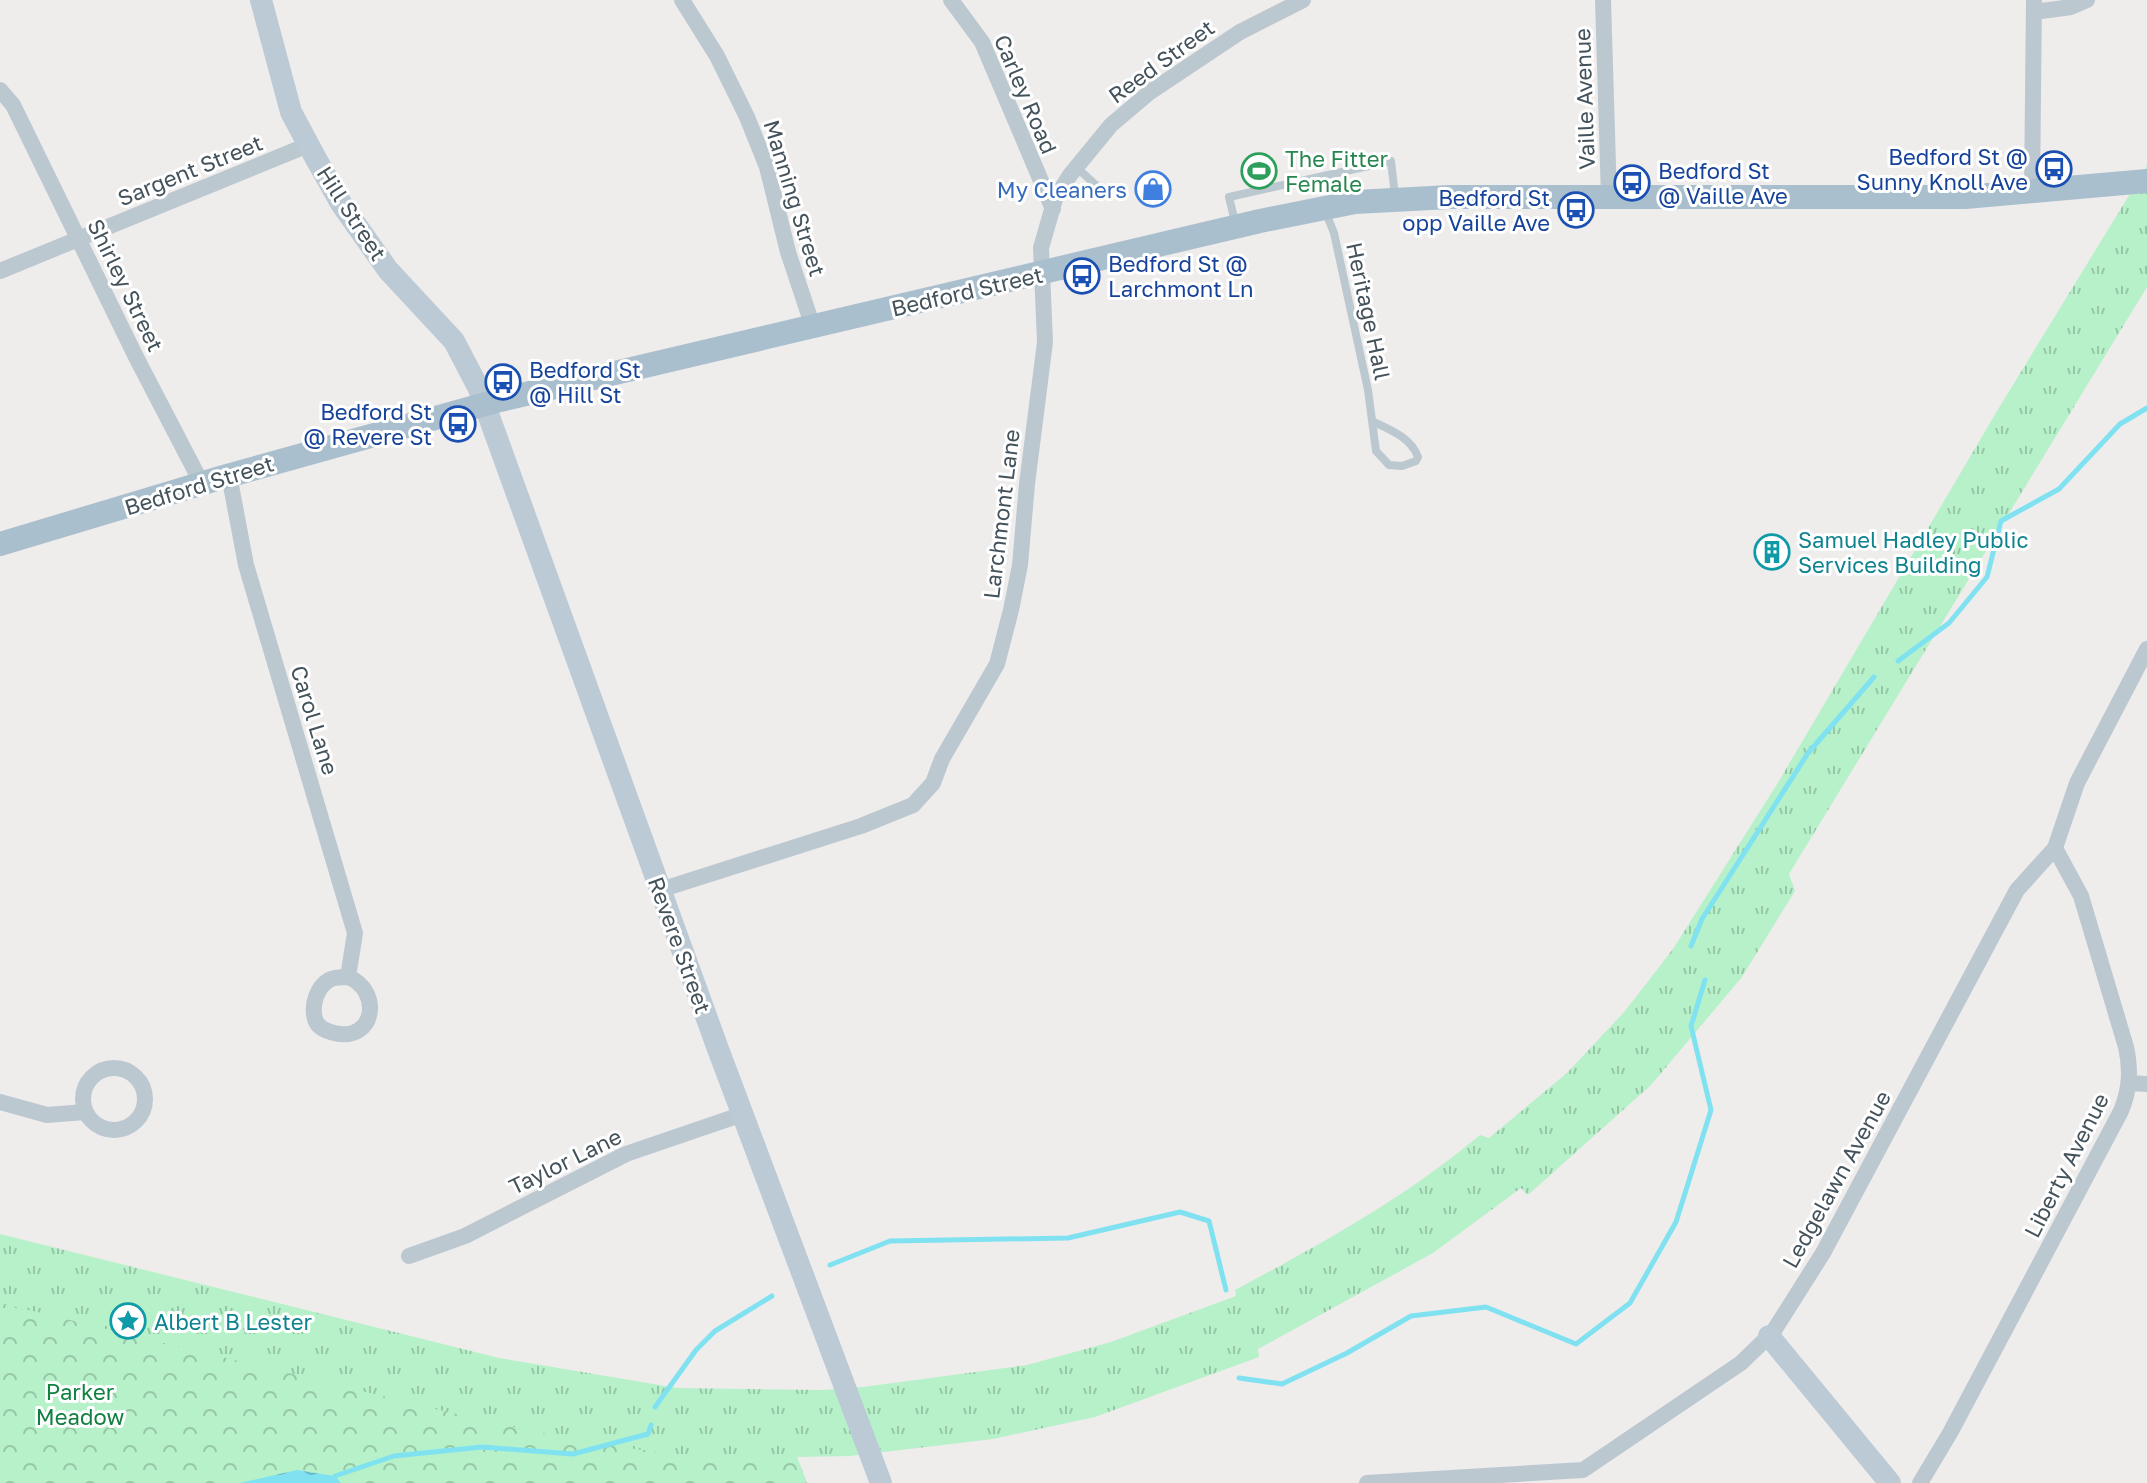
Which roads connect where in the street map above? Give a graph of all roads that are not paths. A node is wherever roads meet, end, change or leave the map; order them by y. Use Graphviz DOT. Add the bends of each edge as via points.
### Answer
graph roads {
  1 [pos="261,0"];
  2 [pos="682,0"];
  3 [pos="951,0"];
  4 [pos="1303,0"];
  5 [pos="1603,0"];
  6 [pos="2087,0"];
  7 [pos="2034,6"];
  8 [pos="0,90"];
  9 [pos="308,145"];
  10 [pos="1076,167"];
  11 [pos="2147,181"];
  12 [pos="1097,186"];
  13 [pos="2032,190"];
  14 [pos="1609,198"];
  15 [pos="1396,200"];
  16 [pos="1053,209"];
  17 [pos="1325,209"];
  18 [pos="1236,226"];
  19 [pos="79,240"];
  20 [pos="0,271"];
  21 [pos="1041,273"];
  22 [pos="813,327"];
  23 [pos="485,404"];
  24 [pos="1374,422"];
  25 [pos="229,475"];
  26 [pos="202,484"];
  27 [pos="1,541"];
  28 [pos="2147,649"];
  29 [pos="2055,848"];
  30 [pos="660,890"];
  31 [pos="348,977"];
  32 [pos="2129,1083"];
  33 [pos="2147,1084"];
  34 [pos="0,1102"];
  35 [pos="85,1112"];
  36 [pos="743,1114"];
  37 [pos="409,1256"];
  38 [pos="1769,1336"];
  39 [pos="878,1482"];
  40 [pos="1367,1483"];
  41 [pos="1890,1483"];
  42 [pos="1920,1483"];
  1 -- 9 [label="street, Hill Street" via="291,112"];
  2 -- 22 [label="street, Manning Street" via="747,117"];
  3 -- 16 [label="street, Carley Road" via="982,42"];
  4 -- 10 [label="street, Reed Street" via="1240,32 1150,92 1111,125"];
  5 -- 14 [label="street, Vaille Avenue"];
  6 -- 7 [label="street" via="2071,7"];
  7 -- 13 [label="street"];
  8 -- 19 [label="street, Shirley Street" via="13,105"];
  9 -- 19 [label="street, Sargent Street"];
  9 -- 23 [label="street, Hill Street" via="388,270 454,341"];
  10 -- 12 [label="lane"];
  10 -- 16 [label="street, Reed Street"];
  11 -- 13 [label="main road, Bedford Street"];
  13 -- 14 [label="main road, Bedford Street" via="1965,197"];
  14 -- 15 [label="main road, Bedford Street"];
  15 -- 17 [label="main road, Bedford Street"];
  15 -- 18 [label="lane" via="1391,161 1229,197"];
  16 -- 21 [label="street, Reed Street" via="1041,248"];
  17 -- 18 [label="main road, Bedford Street"];
  17 -- 24 [label="lane, Heritage Hall"];
  18 -- 21 [label="main road, Bedford Street"];
  19 -- 20 [label="street, Sargent Street"];
  19 -- 26 [label="street, Shirley Street"];
  21 -- 22 [label="main road, Bedford Street"];
  21 -- 30 [label="street, Larchmont Lane" via="1045,342 1011,610 997,664 933,783 913,805 861,826"];
  22 -- 23 [label="main road, Bedford Street"];
  23 -- 25 [label="main road, Bedford Street"];
  23 -- 30 [label="street, Revere Street"];
  24 -- 24 [label="lane, Heritage Hall" via="1376,451 1389,465 1416,461 1414,446"];
  25 -- 26 [label="main road, Bedford Street"];
  25 -- 31 [label="street, Carol Lane" via="246,565 355,933"];
  26 -- 27 [label="main road, Bedford Street"];
  28 -- 29 [label="street, Ledgelawn Avenue" via="2077,783"];
  29 -- 32 [label="street, Liberty Avenue" via="2081,896 2126,1047"];
  29 -- 38 [label="street, Ledgelawn Avenue" via="2017,890 1828,1243"];
  30 -- 36 [label="street, Revere Street"];
  32 -- 33 [label="street"];
  32 -- 42 [label="street, Liberty Avenue" via="2121,1111"];
  34 -- 35 [label="street" via="47,1115"];
  36 -- 37 [label="street, Taylor Lane" via="626,1154 465,1236"];
  36 -- 39 [label="street, Revere Street"];
  38 -- 40 [label="street, Ledgelawn Avenue" via="1741,1363 1583,1470"];
  38 -- 41 [label="street"];
}
